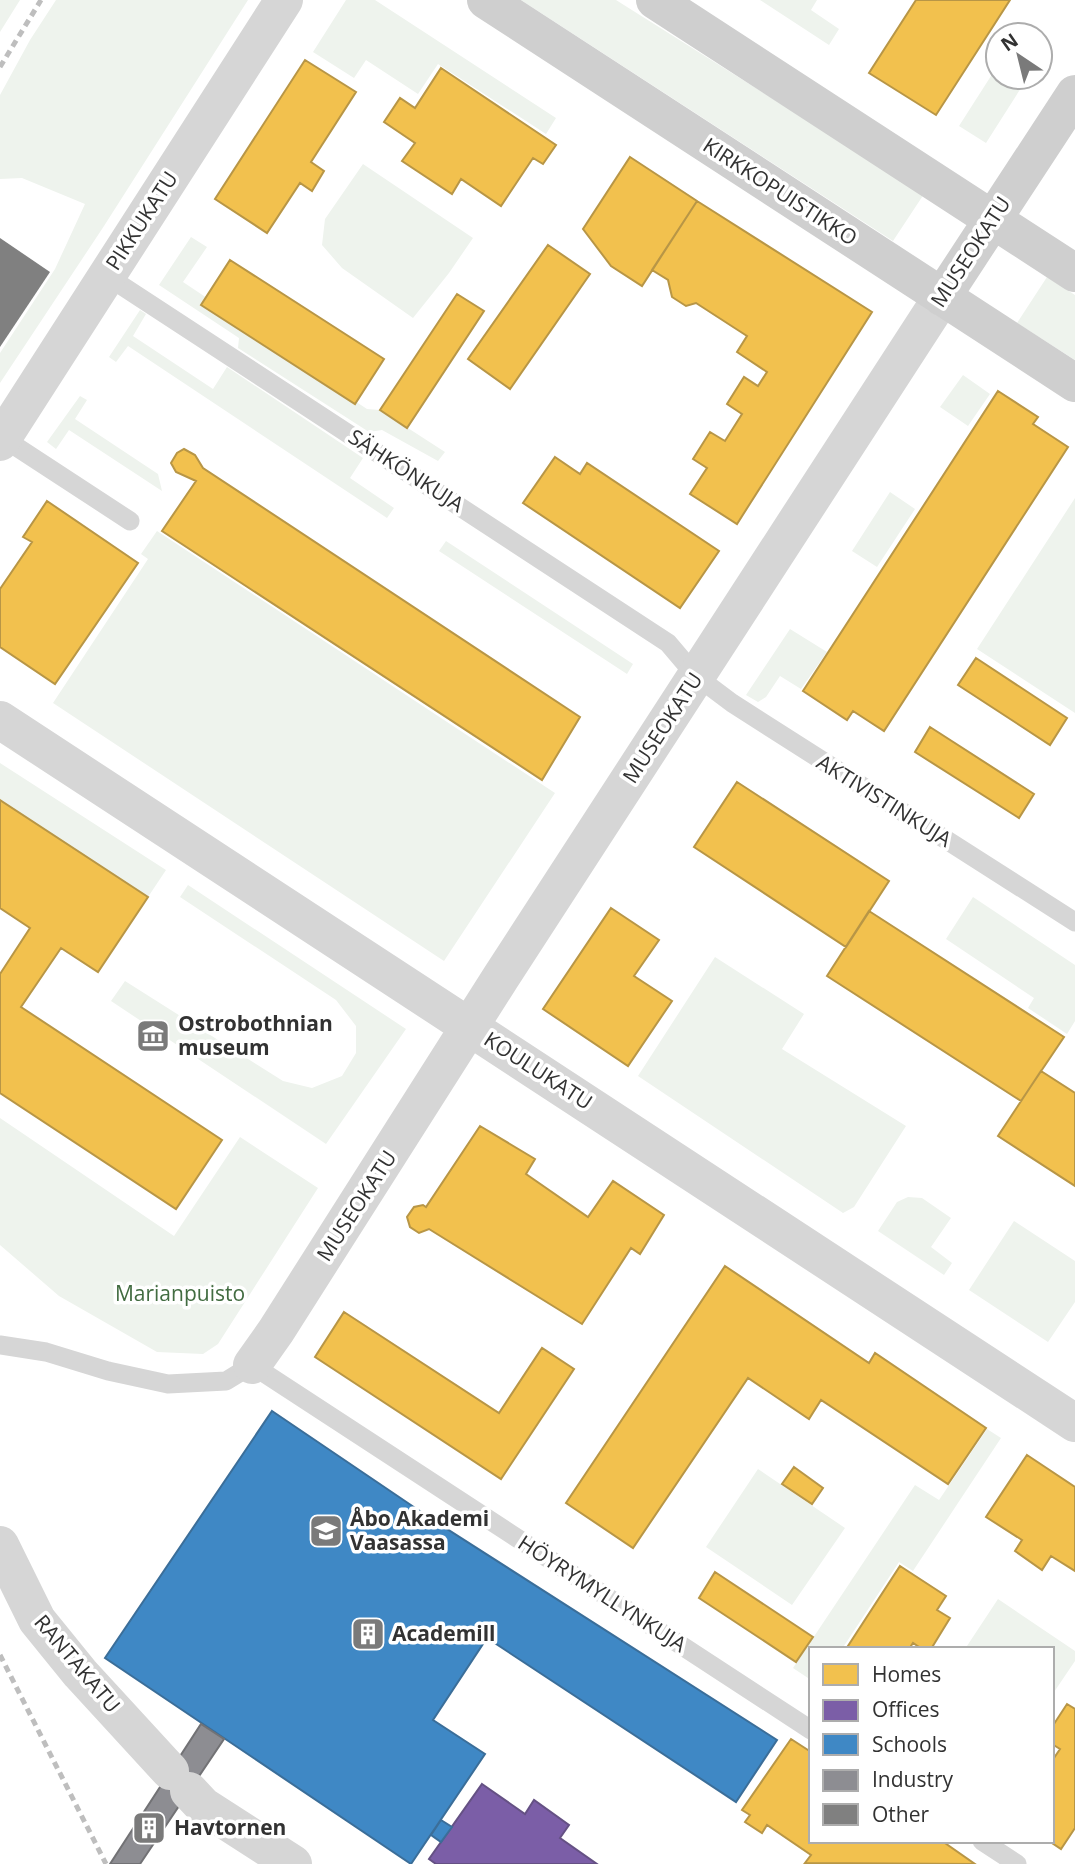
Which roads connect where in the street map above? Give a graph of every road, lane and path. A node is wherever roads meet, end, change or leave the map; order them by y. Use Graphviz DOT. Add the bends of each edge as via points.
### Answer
graph roads {
  1 [pos="284,0"];
  2 [pos="486,0"];
  3 [pos="655,0"];
  4 [pos="1075,94"];
  5 [pos="993,219"];
  6 [pos="1075,273"];
  7 [pos="107,276"];
  8 [pos="943,297"];
  9 [pos="1075,383"];
  10 [pos="1,440"];
  11 [pos="130,521"];
  12 [pos="696,676"];
  13 [pos="0,720"];
  14 [pos="1075,922"];
  15 [pos="470,1027"];
  16 [pos="0,1345"];
  17 [pos="252,1364"];
  18 [pos="1075,1423"];
  19 [pos="0,1545"];
  20 [pos="809,1729"];
  21 [pos="985,1843"];
  22 [pos="293,1864"];
  23 [pos="1017,1864"];
  1 -- 7 [label="street, PIKKUKATU"];
  2 -- 8 [label="main road, KIRKKOPUISTIKKO"];
  3 -- 5 [label="main road"];
  4 -- 5 [label="main road, MUSEOKATU"];
  5 -- 6 [label="main road"];
  5 -- 8 [label="main road, MUSEOKATU"];
  7 -- 10 [label="street, PIKKUKATU"];
  7 -- 12 [label="lane, SÄHKÖNKUJA" via="668,643"];
  8 -- 9 [label="main road, KIRKKOPUISTIKKO"];
  8 -- 12 [label="street, MUSEOKATU"];
  10 -- 11 [label="lane"];
  12 -- 14 [label="lane, AKTIVISTINKUJA"];
  12 -- 15 [label="street, MUSEOKATU"];
  13 -- 15 [label="street, KOULUKATU"];
  15 -- 17 [label="street, MUSEOKATU"];
  15 -- 18 [label="street, KOULUKATU"];
  16 -- 17 [label="lane" via="46,1352 167,1384 226,1381"];
  17 -- 20 [label="lane, HÖYRYMYLLYNKUJA"];
  19 -- 22 [label="street, RANTAKATU" via="37,1620 80,1673 203,1806"];
  21 -- 23 [label="lane"];
}
